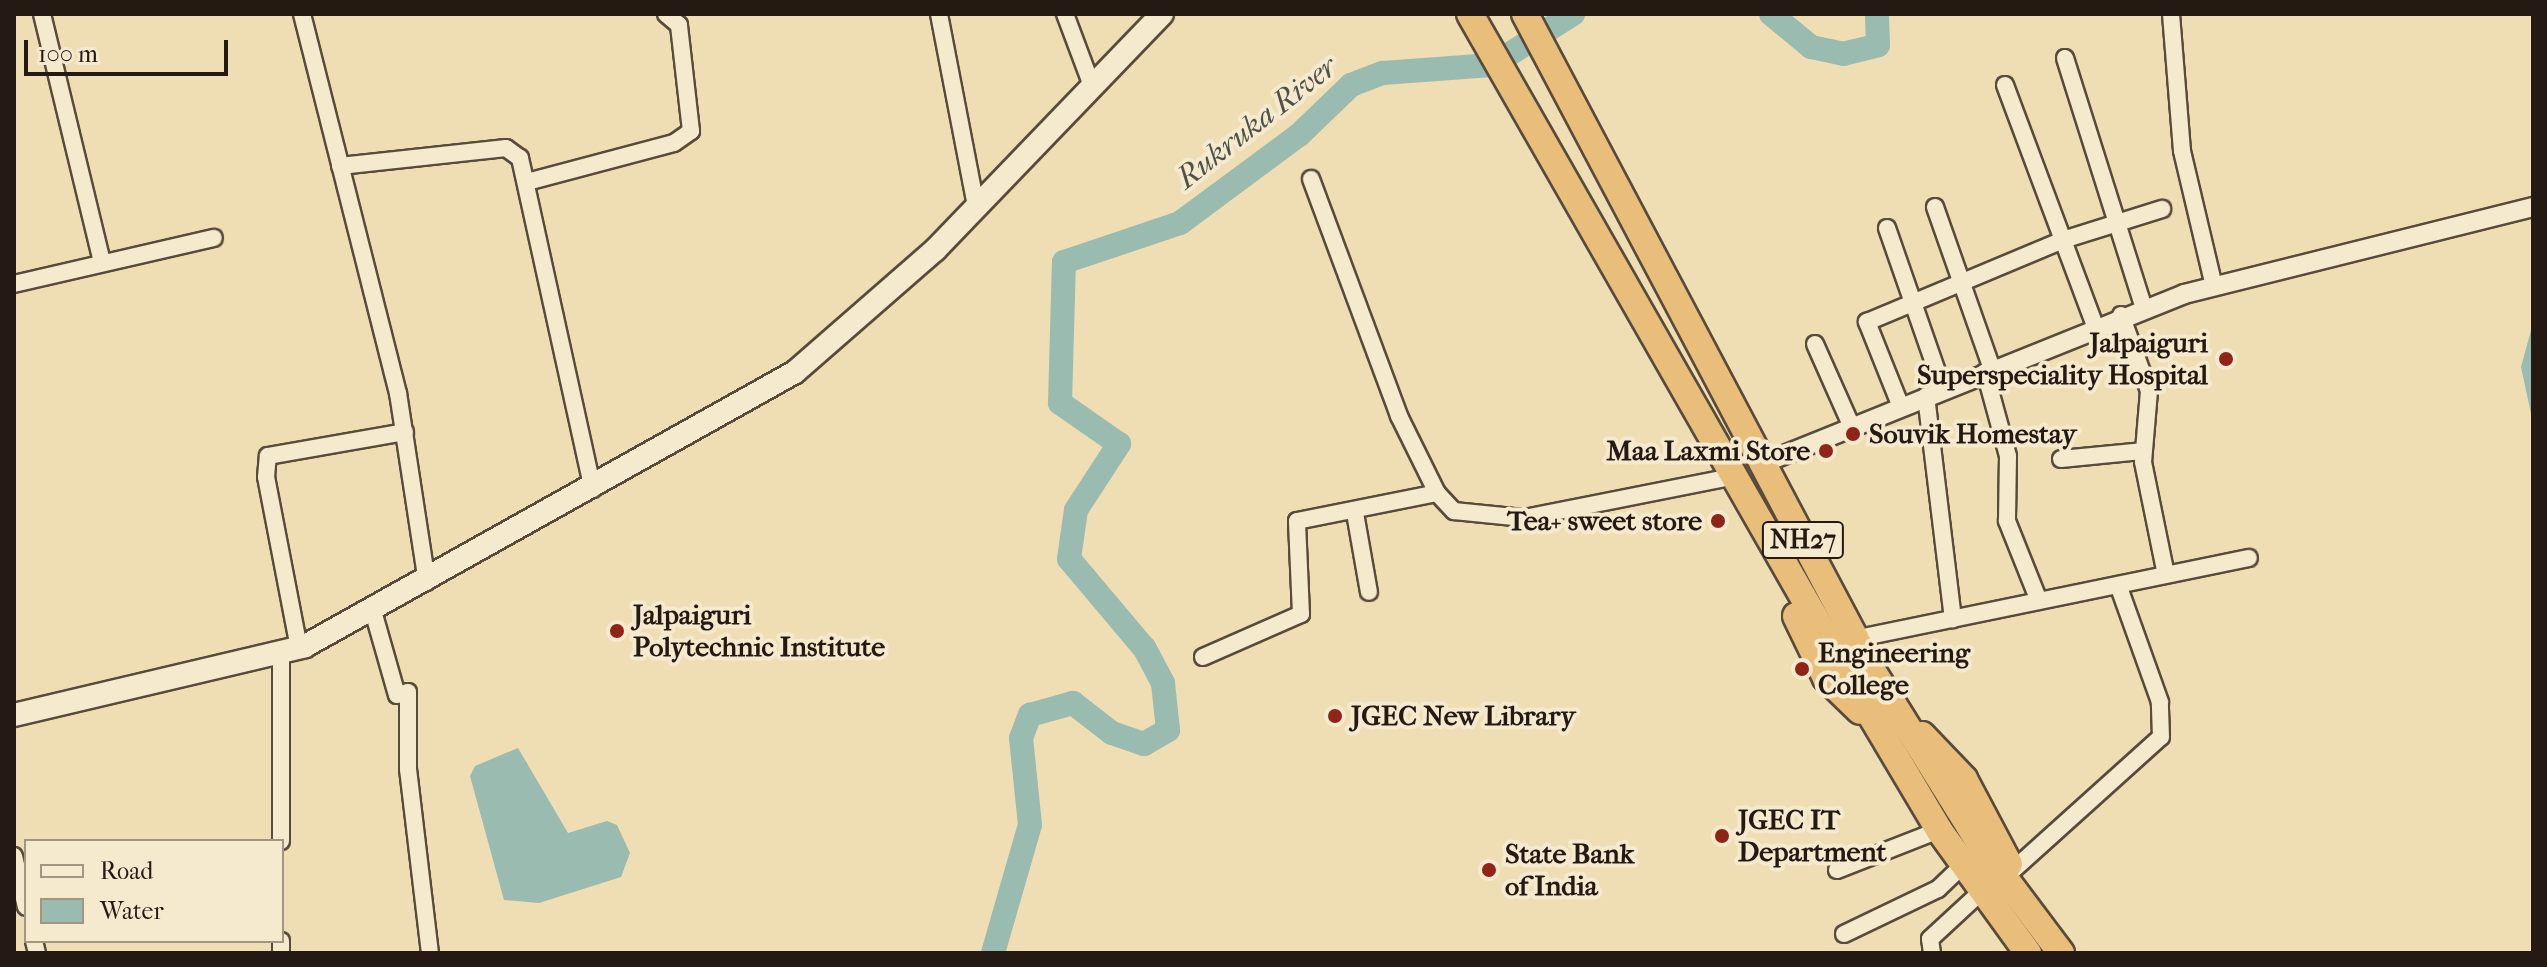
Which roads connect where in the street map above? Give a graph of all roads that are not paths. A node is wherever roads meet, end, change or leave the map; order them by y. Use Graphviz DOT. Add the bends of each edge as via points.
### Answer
graph roads {
  1 [pos="42,14"];
  2 [pos="302,14"];
  3 [pos="666,14"];
  4 [pos="939,14"];
  5 [pos="1065,14"];
  6 [pos="1162,14"];
  7 [pos="1525,14"];
  8 [pos="2171,14"];
  9 [pos="1474,21"];
  10 [pos="2065,58"];
  11 [pos="2005,85"];
  12 [pos="1092,86"];
  13 [pos="340,166"];
  14 [pos="1311,179"];
  15 [pos="527,182"];
  16 [pos="976,207"];
  17 [pos="1935,207"];
  18 [pos="2533,207"];
  19 [pos="2162,209"];
  20 [pos="2117,223"];
  21 [pos="1887,228"];
  22 [pos="214,238"];
  23 [pos="2063,240"];
  24 [pos="102,262"];
  25 [pos="1962,279"];
  26 [pos="14,284"];
  27 [pos="2214,286"];
  28 [pos="1916,298"];
  29 [pos="2144,308"];
  30 [pos="2121,315"];
  31 [pos="2095,326"];
  32 [pos="1815,344"];
  33 [pos="1988,370"];
  34 [pos="1935,393"];
  35 [pos="1901,407"];
  36 [pos="1852,427"];
  37 [pos="405,432"];
  38 [pos="2142,451"];
  39 [pos="2061,459"];
  40 [pos="1764,463"];
  41 [pos="1731,477"];
  42 [pos="593,489"];
  43 [pos="1437,493"];
  44 [pos="1355,513"];
  45 [pos="2249,558"];
  46 [pos="2166,575"];
  47 [pos="427,582"];
  48 [pos="2118,585"];
  49 [pos="1369,592"];
  50 [pos="2039,601"];
  51 [pos="373,611"];
  52 [pos="1953,619"];
  53 [pos="1854,639"];
  54 [pos="290,652"];
  55 [pos="1203,657"];
  56 [pos="14,715"];
  57 [pos="1889,722"];
  58 [pos="1939,830"];
  59 [pos="281,839"];
  60 [pos="14,856"];
  61 [pos="1963,865"];
  62 [pos="1837,870"];
  63 [pos="2012,871"];
  64 [pos="1981,892"];
  65 [pos="24,898"];
  66 [pos="2032,916"];
  67 [pos="1844,934"];
  68 [pos="430,953"];
  69 [pos="1932,953"];
  70 [pos="2028,953"];
  71 [pos="2061,953"];
  1 -- 24 [label="street"];
  2 -- 13 [label="street"];
  3 -- 15 [label="street" via="679,25 691,131 674,143"];
  4 -- 16 [label="street"];
  5 -- 12 [label="street"];
  6 -- 12 [label="main road"];
  7 -- 40 [label="highway, NH27" via="1579,106"];
  8 -- 27 [label="street" via="2182,151"];
  9 -- 41 [label="highway, NH27"];
  10 -- 20 [label="street"];
  11 -- 23 [label="street"];
  12 -- 16 [label="main road"];
  13 -- 15 [label="street" via="506,148 520,158"];
  13 -- 37 [label="street"];
  14 -- 43 [label="street" via="1399,416"];
  15 -- 42 [label="street"];
  16 -- 42 [label="main road" via="819,354"];
  17 -- 25 [label="street"];
  18 -- 27 [label="street"];
  19 -- 20 [label="street"];
  20 -- 23 [label="street"];
  20 -- 29 [label="street"];
  21 -- 28 [label="street"];
  22 -- 24 [label="street"];
  23 -- 25 [label="street"];
  23 -- 31 [label="street"];
  24 -- 26 [label="street"];
  25 -- 28 [label="street"];
  25 -- 33 [label="street"];
  27 -- 29 [label="street"];
  28 -- 34 [label="street"];
  28 -- 35 [label="street" via="1867,322"];
  29 -- 30 [label="street"];
  30 -- 31 [label="street"];
  30 -- 38 [label="street" via="2151,403"];
  31 -- 33 [label="street"];
  32 -- 36 [label="street"];
  33 -- 34 [label="street"];
  33 -- 50 [label="street" via="2008,456 2007,521"];
  34 -- 35 [label="street"];
  34 -- 52 [label="street"];
  35 -- 36 [label="street"];
  36 -- 40 [label="street"];
  37 -- 47 [label="street"];
  37 -- 54 [label="street" via="268,456 266,477"];
  38 -- 39 [label="street"];
  38 -- 46 [label="street"];
  40 -- 41 [label="highway"];
  40 -- 53 [label="highway, NH27"];
  41 -- 43 [label="street" via="1524,518 1454,511"];
  41 -- 57 [label="highway, NH27"];
  42 -- 47 [label="main road"];
  43 -- 44 [label="street"];
  44 -- 49 [label="street"];
  44 -- 55 [label="street" via="1292,527 1301,614"];
  45 -- 46 [label="street"];
  46 -- 48 [label="street"];
  47 -- 51 [label="main road"];
  48 -- 50 [label="street"];
  48 -- 63 [label="street" via="2160,702 2161,737"];
  50 -- 52 [label="street"];
  51 -- 54 [label="main road"];
  51 -- 68 [label="street" via="397,695 408,692 408,769"];
  52 -- 53 [label="street"];
  53 -- 57 [label="highway, NH27"];
  54 -- 56 [label="main road"];
  54 -- 59 [label="street"];
  57 -- 58 [label="highway, NH27"];
  57 -- 63 [label="highway, NH27" via="1964,779"];
  57 -- 66 [label="highway, NH27"];
  58 -- 61 [label="highway, NH27"];
  58 -- 62 [label="street"];
  60 -- 65 [label="street"];
  61 -- 64 [label="highway, NH27"];
  61 -- 67 [label="street" via="1938,889"];
  63 -- 66 [label="highway, NH27"];
  64 -- 69 [label="street" via="1930,939"];
  64 -- 70 [label="highway, NH27"];
  66 -- 71 [label="highway, NH27"];
}
